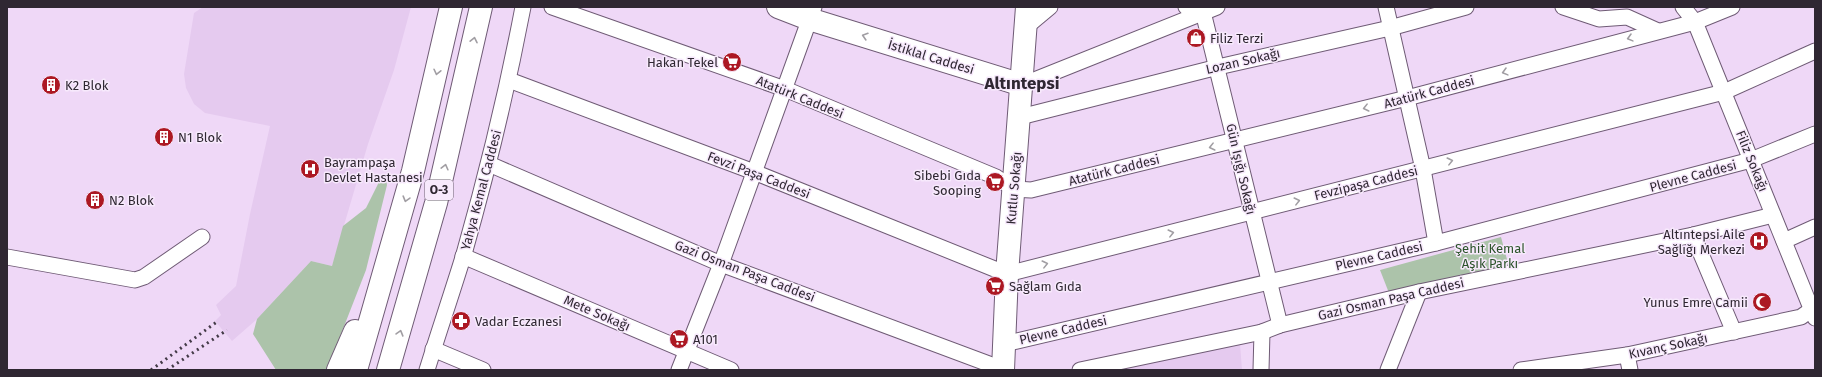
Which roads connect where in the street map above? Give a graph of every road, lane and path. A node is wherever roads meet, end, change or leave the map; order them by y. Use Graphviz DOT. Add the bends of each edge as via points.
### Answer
graph roads {
  1 [pos="451,7"];
  2 [pos="481,7"];
  3 [pos="523,7"];
  4 [pos="552,7"];
  5 [pos="778,7"];
  6 [pos="1050,7"];
  7 [pos="1186,7"];
  8 [pos="1386,7"];
  9 [pos="1466,7"];
  10 [pos="1563,7"];
  11 [pos="1589,7"];
  12 [pos="1683,7"];
  13 [pos="1732,7"];
  14 [pos="1210,10"];
  15 [pos="1631,12"];
  16 [pos="812,13"];
  17 [pos="1027,17"];
  18 [pos="1599,19"];
  19 [pos="1696,22"];
  20 [pos="1390,28"];
  21 [pos="1658,31"];
  22 [pos="1815,51"];
  23 [pos="1218,67"];
  24 [pos="509,80"];
  25 [pos="1022,86"];
  26 [pos="785,89"];
  27 [pos="1724,92"];
  28 [pos="1407,98"];
  29 [pos="1020,117"];
  30 [pos="1815,134"];
  31 [pos="1234,141"];
  32 [pos="1752,160"];
  33 [pos="489,164"];
  34 [pos="1423,169"];
  35 [pos="754,172"];
  36 [pos="1014,189"];
  37 [pos="1251,212"];
  38 [pos="1774,215"];
  39 [pos="398,224"];
  40 [pos="1815,227"];
  41 [pos="1694,234"];
  42 [pos="202,237"];
  43 [pos="1784,241"];
  44 [pos="1436,243"];
  45 [pos="463,256"];
  46 [pos="7,257"];
  47 [pos="722,264"];
  48 [pos="1007,274"];
  49 [pos="1268,282"];
  50 [pos="1419,292"];
  51 [pos="1814,311"];
  52 [pos="1280,325"];
  53 [pos="1262,332"];
  54 [pos="1734,332"];
  55 [pos="1004,344"];
  56 [pos="433,348"];
  57 [pos="687,352"];
  58 [pos="1628,363"];
  59 [pos="338,370"];
  60 [pos="356,370"];
  61 [pos="388,370"];
  62 [pos="427,370"];
  63 [pos="483,370"];
  64 [pos="679,370"];
  65 [pos="731,370"];
  66 [pos="1004,370"];
  67 [pos="1080,370"];
  68 [pos="1261,370"];
  69 [pos="1388,370"];
  70 [pos="1521,370"];
  1 -- 39 [label="main road, O-3, one-way" via="428,110"];
  61 -- 2 [label="main road, O-3, one-way" via="437,196"];
  3 -- 24 [label="street, Yahya Kemal Caddesi"];
  4 -- 26 [label="street, Atatürk Caddesi"];
  5 -- 16 [label="main road, İstiklal Caddesi"];
  6 -- 17 [label="street"];
  7 -- 14 [label="street"];
  8 -- 20 [label="street"];
  9 -- 20 [label="street, Lozan Sokağı"];
  10 -- 18 [label="street"];
  11 -- 18 [label="street"];
  12 -- 19 [label="street, Filiz Sokağı"];
  13 -- 19 [label="street, Atatürk Caddesi"];
  14 -- 23 [label="street, Gün Işığı Sokağı"];
  14 -- 25 [label="street"];
  15 -- 18 [label="street"];
  15 -- 21 [label="street"];
  25 -- 16 [label="main road, İstiklal Caddesi, one-way"];
  16 -- 26 [label="street"];
  17 -- 25 [label="main road, Kutlu Sokağı"];
  19 -- 21 [label="street, Atatürk Caddesi"];
  19 -- 27 [label="street, Filiz Sokağı"];
  20 -- 23 [label="street, Lozan Sokağı"];
  20 -- 28 [label="street"];
  21 -- 28 [label="street, Atatürk Caddesi, one-way"];
  22 -- 27 [label="street, Fevzipaşa Caddesi"];
  23 -- 29 [label="street, Lozan Sokağı"];
  23 -- 31 [label="street, Gün Işığı Sokağı"];
  24 -- 33 [label="street, Yahya Kemal Caddesi"];
  24 -- 35 [label="street, Fevzi Paşa Caddesi"];
  25 -- 29 [label="main road, Kutlu Sokağı"];
  26 -- 35 [label="street"];
  26 -- 36 [label="street, Atatürk Caddesi" via="996,177"];
  27 -- 32 [label="street, Filiz Sokağı"];
  34 -- 27 [label="street, Fevzipaşa Caddesi, one-way"];
  28 -- 31 [label="street, Atatürk Caddesi, one-way"];
  28 -- 34 [label="street"];
  29 -- 36 [label="main road, Kutlu Sokağı"];
  30 -- 32 [label="street, Plevne Caddesi"];
  31 -- 36 [label="street, Atatürk Caddesi, one-way" via="1031,190"];
  31 -- 37 [label="street, Gün Işığı Sokağı"];
  32 -- 38 [label="street, Filiz Sokağı"];
  32 -- 44 [label="street, Plevne Caddesi"];
  33 -- 45 [label="street, Yahya Kemal Caddesi"];
  33 -- 47 [label="street, Gazi Osman Paşa Caddesi"];
  37 -- 34 [label="street, Fevzipaşa Caddesi, one-way"];
  34 -- 44 [label="street"];
  35 -- 47 [label="street"];
  35 -- 48 [label="street, Fevzi Paşa Caddesi"];
  36 -- 48 [label="main road, Kutlu Sokağı"];
  48 -- 37 [label="street, Fevzipaşa Caddesi, one-way"];
  37 -- 49 [label="street, Gün Işığı Sokağı"];
  38 -- 41 [label="street, Gazi Osman Paşa Caddesi"];
  38 -- 43 [label="street, Filiz Sokağı"];
  39 -- 59 [label="main road"];
  39 -- 60 [label="main road, O-3"];
  40 -- 43 [label="street"];
  41 -- 50 [label="street, Gazi Osman Paşa Caddesi"];
  41 -- 54 [label="street"];
  42 -- 46 [label="street" via="144,277 135,280"];
  43 -- 51 [label="street, Filiz Sokağı"];
  44 -- 49 [label="street, Plevne Caddesi"];
  45 -- 56 [label="street, Yahya Kemal Caddesi"];
  45 -- 57 [label="street, Mete Sokağı"];
  47 -- 57 [label="street"];
  47 -- 66 [label="street, Gazi Osman Paşa Caddesi"];
  48 -- 55 [label="main road, Kutlu Sokağı"];
  49 -- 52 [label="street, Gün Işığı Sokağı"];
  49 -- 55 [label="street, Plevne Caddesi"];
  50 -- 52 [label="street, Gazi Osman Paşa Caddesi"];
  50 -- 69 [label="street"];
  51 -- 54 [label="street, Kıvanç Sokağı" via="1801,317"];
  52 -- 53 [label="street, Gazi Osman Paşa Caddesi"];
  53 -- 67 [label="street, Gazi Osman Paşa Caddesi"];
  53 -- 68 [label="street"];
  54 -- 58 [label="street, Kıvanç Sokağı"];
  55 -- 66 [label="main road, Kutlu Sokağı"];
  56 -- 62 [label="street, Yahya Kemal Caddesi"];
  56 -- 63 [label="street"];
  57 -- 64 [label="street"];
  57 -- 65 [label="street, Mete Sokağı"];
  58 -- 70 [label="street, Kıvanç Sokağı"];
}
